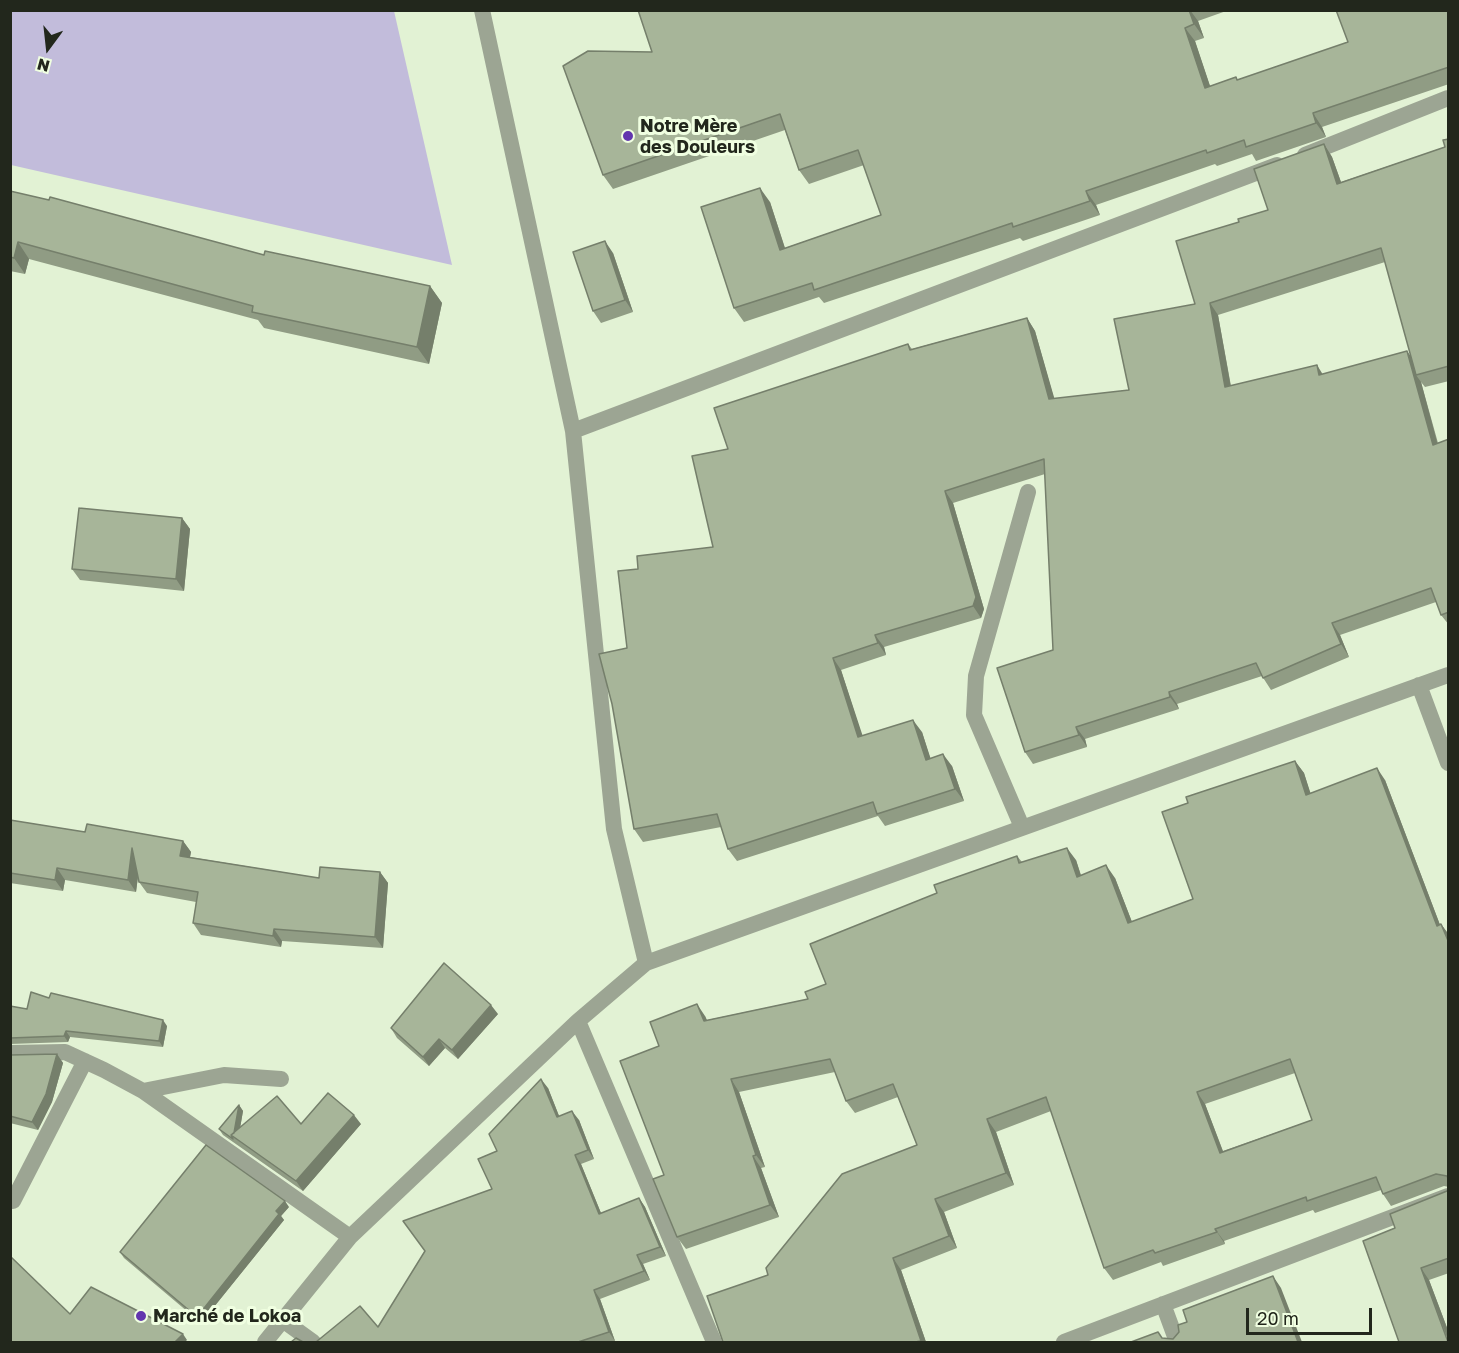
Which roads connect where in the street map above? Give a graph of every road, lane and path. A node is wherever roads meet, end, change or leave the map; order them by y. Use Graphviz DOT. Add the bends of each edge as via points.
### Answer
graph roads {
  1 [pos="482,10"];
  2 [pos="1449,98"];
  3 [pos="573,431"];
  4 [pos="1028,492"];
  5 [pos="1449,675"];
  6 [pos="1419,685"];
  7 [pos="1449,763"];
  8 [pos="1022,827"];
  9 [pos="646,963"];
  10 [pos="578,1021"];
  11 [pos="10,1053"];
  12 [pos="85,1061"];
  13 [pos="281,1079"];
  14 [pos="143,1091"];
  15 [pos="1449,1196"];
  16 [pos="13,1201"];
  17 [pos="350,1237"];
  18 [pos="1163,1304"];
  19 [pos="284,1321"];
  20 [pos="265,1342"];
  21 [pos="313,1342"];
  22 [pos="714,1342"];
  23 [pos="1064,1342"];
  24 [pos="1177,1342"];
  1 -- 3 [label="street"];
  2 -- 3 [label="street"];
  3 -- 9 [label="street" via="614,829"];
  4 -- 8 [label="street" via="975,676 974,715"];
  5 -- 6 [label="street"];
  6 -- 7 [label="street"];
  6 -- 8 [label="street"];
  8 -- 9 [label="street"];
  9 -- 10 [label="street"];
  10 -- 17 [label="street"];
  10 -- 22 [label="street"];
  11 -- 12 [label="street" via="65,1052"];
  12 -- 14 [label="street"];
  12 -- 16 [label="street"];
  13 -- 14 [label="street" via="224,1075"];
  14 -- 17 [label="street"];
  15 -- 18 [label="street"];
  17 -- 19 [label="street"];
  18 -- 23 [label="street"];
  18 -- 24 [label="street"];
  19 -- 20 [label="street"];
  19 -- 21 [label="street"];
}
